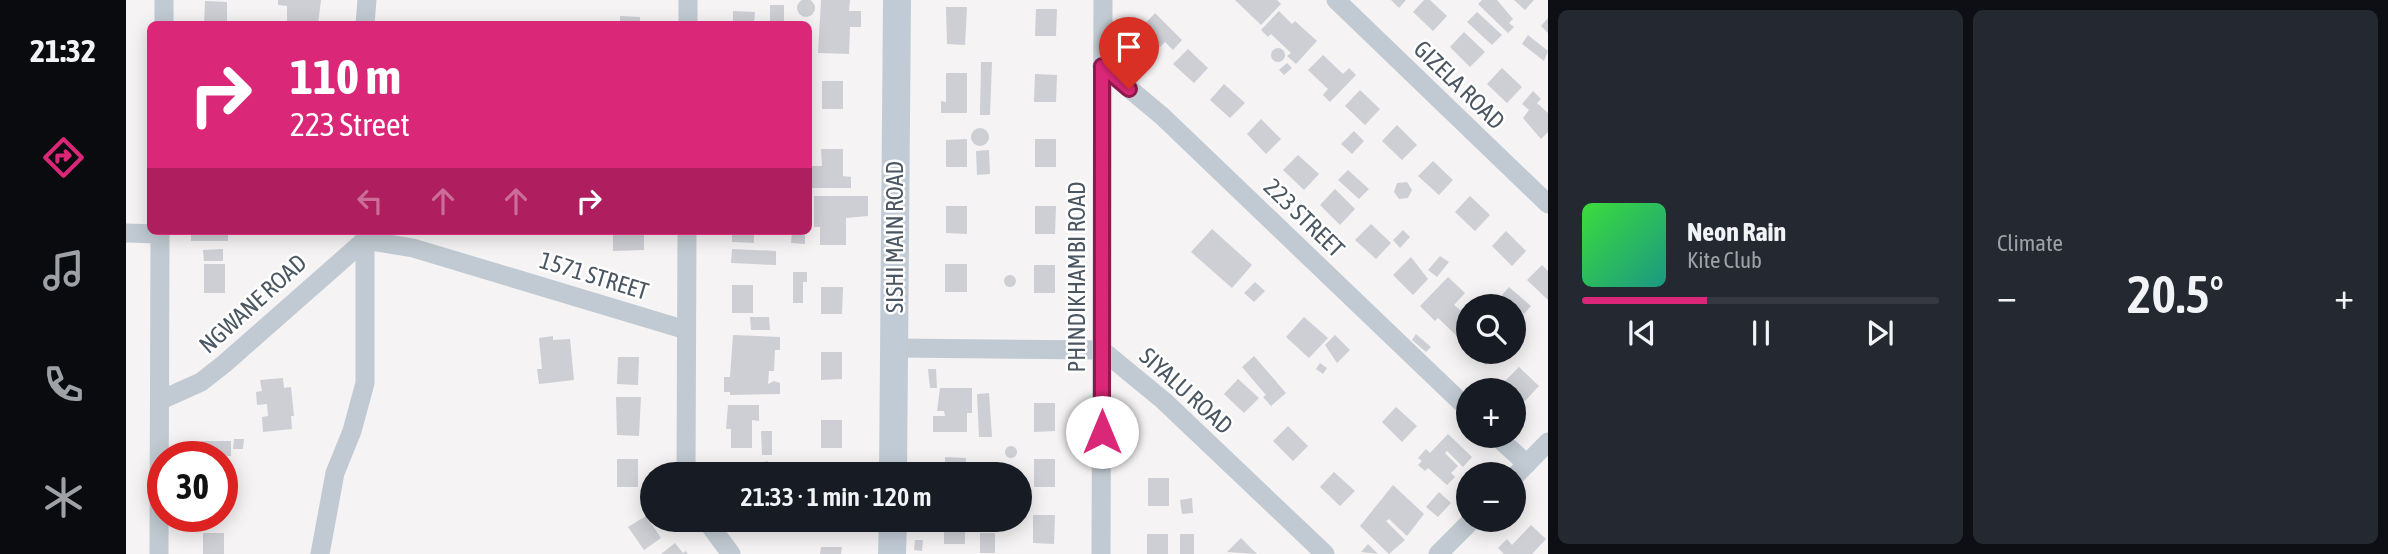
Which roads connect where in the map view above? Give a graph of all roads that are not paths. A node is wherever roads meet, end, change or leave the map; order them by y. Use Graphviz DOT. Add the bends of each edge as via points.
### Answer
graph roads {
  1 [pos="164,0"];
  2 [pos="367,0"];
  3 [pos="688,0"];
  4 [pos="897,0"];
  5 [pos="1103,0"];
  6 [pos="1336,0"];
  7 [pos="164,21"];
  8 [pos="366,21"];
  9 [pos="688,21"];
  10 [pos="1102,66"];
  11 [pos="1548,205"];
  12 [pos="147,232"];
  13 [pos="126,233"];
  14 [pos="160,235"];
  15 [pos="365,235"];
  16 [pos="687,235"];
  17 [pos="686,330"];
  18 [pos="895,348"];
  19 [pos="1102,350"];
  20 [pos="1456,397"];
  21 [pos="161,400"];
  22 [pos="1548,442"];
  23 [pos="686,462"];
  24 [pos="893,462"];
  25 [pos="1526,465"];
  26 [pos="714,532"];
  27 [pos="892,532"];
  28 [pos="1460,532"];
  29 [pos="159,554"];
  30 [pos="320,554"];
  31 [pos="730,554"];
  32 [pos="892,554"];
  33 [pos="1101,554"];
  34 [pos="1325,554"];
  35 [pos="1438,554"];
  1 -- 7 [label="street"];
  2 -- 8 [label="street"];
  3 -- 9 [label="street"];
  4 -- 18 [label="street, SISHI MAIN ROAD"];
  5 -- 10 [label="street, PHINDIKHAMBI ROAD"];
  6 -- 11 [label="street, GIZELA ROAD"];
  10 -- 19 [label="street, PHINDIKHAMBI ROAD"];
  10 -- 20 [label="street, 223 STREET" via="1172,125"];
  12 -- 13 [label="street"];
  14 -- 21 [label="street"];
  15 -- 17 [label="street, 1571 STREET"];
  15 -- 21 [label="street, NGWANE ROAD" via="201,382"];
  15 -- 30 [label="street" via="365,383 335,472"];
  16 -- 17 [label="street"];
  17 -- 23 [label="street"];
  18 -- 19 [label="street, SIYALU ROAD"];
  18 -- 24 [label="street, SISHI MAIN ROAD"];
  19 -- 33 [label="street, PHINDIKHAMBI ROAD"];
  19 -- 34 [label="street, SIYALU ROAD" via="1164,401"];
  21 -- 29 [label="street"];
  22 -- 25 [label="street"];
  26 -- 31 [label="street"];
  27 -- 32 [label="street"];
  28 -- 35 [label="street"];
}
